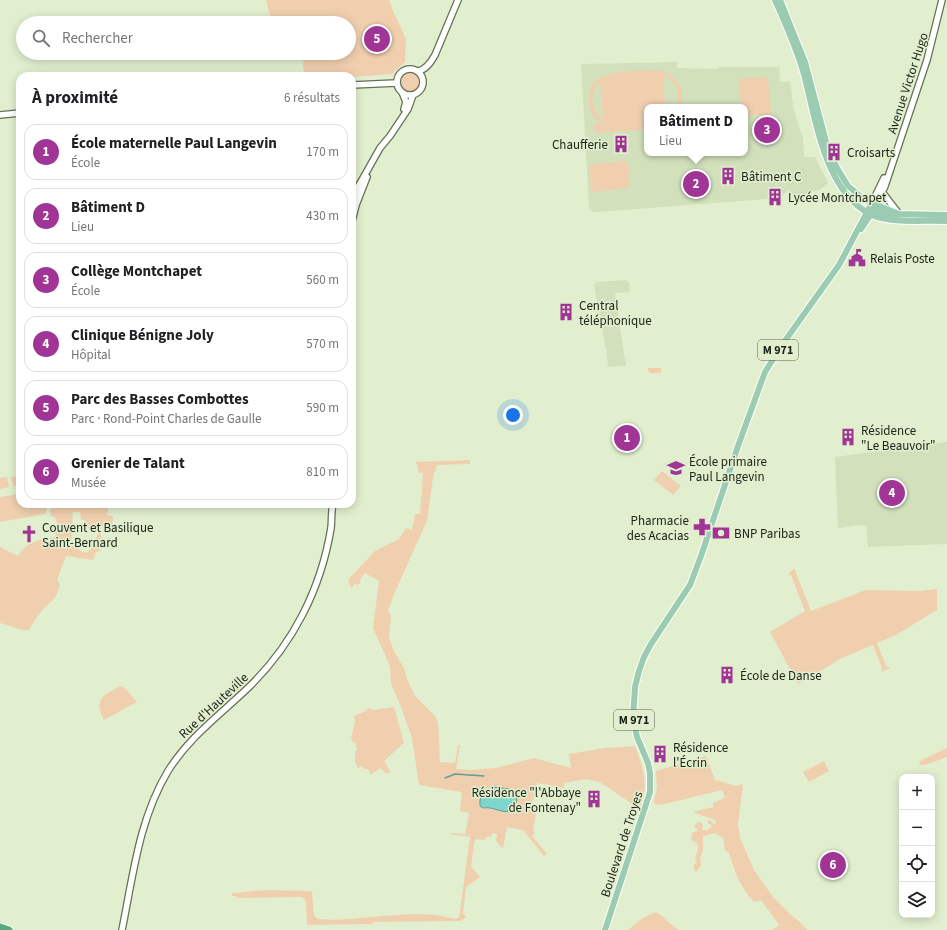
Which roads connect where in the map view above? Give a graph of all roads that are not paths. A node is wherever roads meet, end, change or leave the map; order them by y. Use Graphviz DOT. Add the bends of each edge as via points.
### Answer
graph roads {
  1 [pos="458,0"];
  2 [pos="775,0"];
  3 [pos="780,0"];
  4 [pos="942,0"];
  5 [pos="418,71"];
  6 [pos="396,83"];
  7 [pos="356,85"];
  8 [pos="402,92"];
  9 [pos="413,95"];
  10 [pos="16,113"];
  11 [pos="0,115"];
  12 [pos="387,139"];
  13 [pos="889,171"];
  14 [pos="882,192"];
  15 [pos="356,196"];
  16 [pos="872,208"];
  17 [pos="902,214"];
  18 [pos="947,215"];
  19 [pos="947,221"];
  20 [pos="839,265"];
  21 [pos="333,508"];
  22 [pos="0,927"];
  23 [pos="9,930"];
  24 [pos="122,930"];
  25 [pos="605,930"];
  1 -- 5 [label="street" via="435,55 423,70"];
  2 -- 16 [label="main road" via="801,64 823,150 843,188 862,204"];
  3 -- 16 [label="main road" via="803,54 832,159 848,186"];
  4 -- 13 [label="street, Avenue Victor Hugo / M 971" via="927,60"];
  5 -- 6 [label="street" via="410,68 404,70 399,74"];
  5 -- 9 [label="street" via="422,76 422,86"];
  6 -- 7 [label="street"];
  6 -- 8 [label="street"];
  8 -- 9 [label="street"];
  8 -- 12 [label="street" via="406,102 405,108"];
  9 -- 12 [label="street" via="408,109"];
  10 -- 11 [label="street"];
  12 -- 15 [label="street" via="358,187"];
  13 -- 14 [label="street, Avenue Victor Hugo / M 971"];
  13 -- 16 [label="street, Avenue Victor Hugo / M 971"];
  14 -- 16 [label="street, Avenue Victor Hugo / M 971"];
  14 -- 17 [label="street"];
  16 -- 17 [label="main road"];
  16 -- 19 [label="main road" via="881,218"];
  16 -- 20 [label="main road, Avenue Victor Hugo / M 971"];
  17 -- 18 [label="main road"];
  20 -- 25 [label="main road, Boulevard de Troyes / M 971" via="764,372 690,585 651,644 639,670 633,718 637,737 648,763 650,792"];
  21 -- 24 [label="street, Rue d'Hauteville" via="322,565 300,621 279,654 262,674 182,750 160,787 143,829"];
  22 -- 23 [label="highway"];
}
